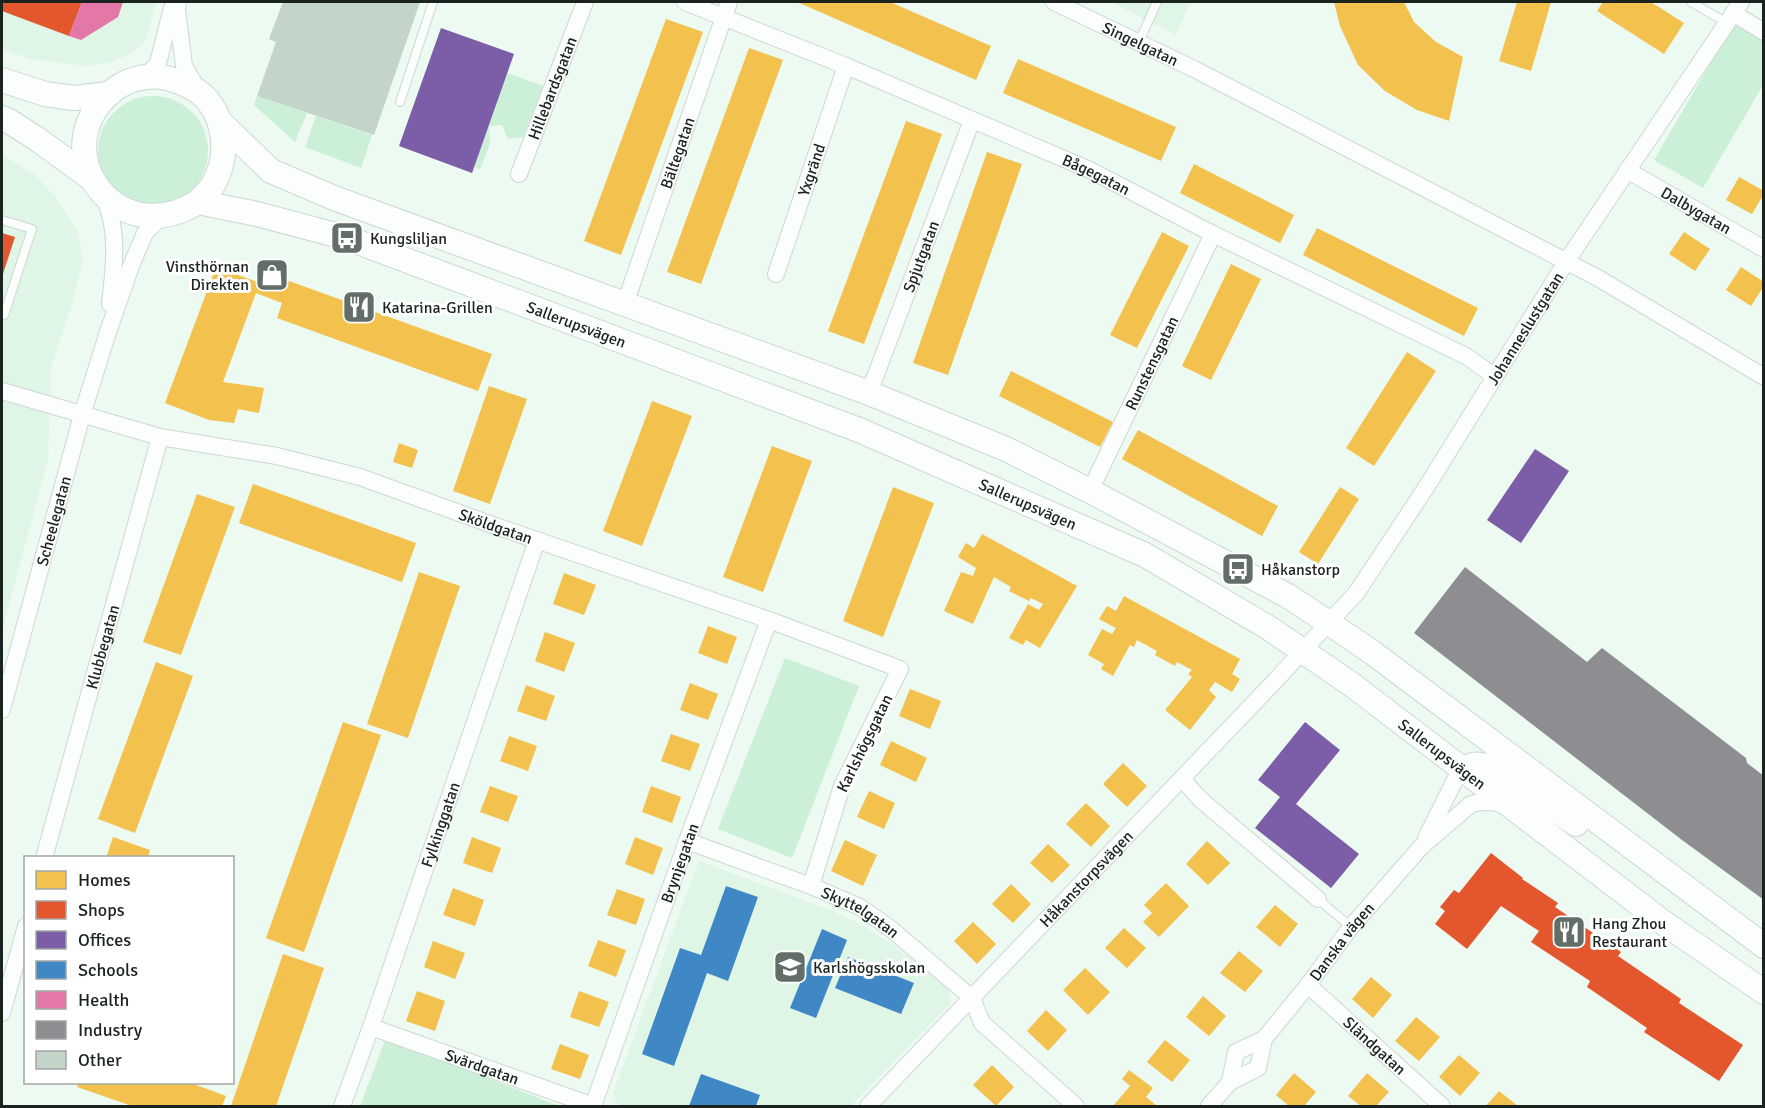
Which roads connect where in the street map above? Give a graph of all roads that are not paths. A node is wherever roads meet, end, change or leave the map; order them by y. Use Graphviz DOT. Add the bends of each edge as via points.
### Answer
graph roads {
  1 [pos="173,2"];
  2 [pos="178,2"];
  3 [pos="433,2"];
  4 [pos="585,2"];
  5 [pos="685,2"];
  6 [pos="1054,2"];
  7 [pos="1157,2"];
  8 [pos="1691,2"];
  9 [pos="726,9"];
  10 [pos="1734,13"];
  11 [pos="1764,32"];
  12 [pos="1139,42"];
  13 [pos="846,66"];
  14 [pos="142,78"];
  15 [pos="2,80"];
  16 [pos="200,93"];
  17 [pos="108,94"];
  18 [pos="400,102"];
  19 [pos="2,118"];
  20 [pos="972,120"];
  21 [pos="220,122"];
  22 [pos="1628,170"];
  23 [pos="519,174"];
  24 [pos="94,183"];
  25 [pos="198,202"];
  26 [pos="173,214"];
  27 [pos="2,220"];
  28 [pos="1213,234"];
  29 [pos="1764,249"];
  30 [pos="1566,262"];
  31 [pos="776,274"];
  32 [pos="625,304"];
  33 [pos="2,314"];
  34 [pos="108,332"];
  35 [pos="1494,376"];
  36 [pos="1764,376"];
  37 [pos="2,391"];
  38 [pos="869,393"];
  39 [pos="82,415"];
  40 [pos="160,437"];
  41 [pos="1090,491"];
  42 [pos="537,540"];
  43 [pos="769,620"];
  44 [pos="1329,623"];
  45 [pos="1303,651"];
  46 [pos="900,669"];
  47 [pos="2,710"];
  48 [pos="1463,770"];
  49 [pos="1182,779"];
  50 [pos="1518,811"];
  51 [pos="687,841"];
  52 [pos="1421,846"];
  53 [pos="1640,854"];
  54 [pos="45,856"];
  55 [pos="810,886"];
  56 [pos="1318,899"];
  57 [pos="1352,927"];
  58 [pos="24,933"];
  59 [pos="1764,946"];
  60 [pos="1308,985"];
  61 [pos="1764,992"];
  62 [pos="972,998"];
  63 [pos="2,1013"];
  64 [pos="371,1027"];
  65 [pos="1264,1039"];
  66 [pos="1230,1082"];
  67 [pos="594,1106"];
  68 [pos="342,1107"];
  69 [pos="868,1107"];
  70 [pos="1076,1107"];
  71 [pos="1209,1107"];
  72 [pos="1442,1107"];
  1 -- 14 [label="street" via="158,63"];
  2 -- 16 [label="street" via="184,66"];
  3 -- 18 [label="lane"];
  4 -- 23 [label="street, Hillebardsgatan"];
  5 -- 9 [label="street, Bågegatan"];
  6 -- 12 [label="street, Singelgatan"];
  7 -- 12 [label="lane"];
  8 -- 10 [label="lane"];
  9 -- 13 [label="street, Bågegatan"];
  9 -- 32 [label="street, Bältegatan"];
  10 -- 11 [label="street"];
  10 -- 22 [label="street, Johanneslustgatan"];
  12 -- 30 [label="street, Singelgatan"];
  13 -- 20 [label="street, Bågegatan"];
  13 -- 31 [label="street, Yxgränd"];
  14 -- 16 [label="main road" via="162,77"];
  14 -- 17 [label="main road"];
  15 -- 17 [label="main road" via="45,94 74,98"];
  16 -- 21 [label="main road"];
  17 -- 24 [label="main road" via="96,108 84,143"];
  19 -- 24 [label="main road" via="37,139"];
  20 -- 28 [label="street, Bågegatan" via="1090,170"];
  20 -- 38 [label="street, Spjutgatan"];
  21 -- 25 [label="main road" via="222,166"];
  21 -- 32 [label="main road" via="271,171 334,198"];
  22 -- 29 [label="street, Dalbygatan"];
  22 -- 30 [label="street, Johanneslustgatan"];
  24 -- 26 [label="main road" via="123,209 156,217"];
  24 -- 34 [label="street, Scheelegatan" via="112,221 114,265"];
  25 -- 26 [label="main road"];
  25 -- 45 [label="main road, Sallerupsvägen" via="347,238 859,429 1145,555"];
  26 -- 34 [label="street, Scheelegatan" via="157,220 145,233"];
  27 -- 33 [label="lane" via="32,229"];
  28 -- 35 [label="street, Bågegatan" via="1466,356"];
  28 -- 41 [label="street, Runstensgatan"];
  30 -- 35 [label="street, Johanneslustgatan"];
  30 -- 36 [label="street, Singelgatan"];
  32 -- 38 [label="main road"];
  34 -- 39 [label="street, Scheelegatan"];
  35 -- 44 [label="street, Johanneslustgatan" via="1357,592"];
  37 -- 39 [label="street, Sköldgatan"];
  38 -- 41 [label="main road" via="1006,449"];
  39 -- 40 [label="street, Sköldgatan"];
  39 -- 47 [label="street, Scheelegatan"];
  40 -- 42 [label="street, Sköldgatan" via="277,456 360,477"];
  40 -- 54 [label="street, Klubbegatan"];
  41 -- 44 [label="main road" via="1288,596"];
  42 -- 43 [label="street, Sköldgatan"];
  42 -- 64 [label="street, Fylkinggatan"];
  43 -- 46 [label="street, Sköldgatan"];
  43 -- 51 [label="street, Brynjegatan"];
  44 -- 45 [label="street, Johanneslustgatan"];
  44 -- 53 [label="main road"];
  45 -- 48 [label="main road, Sallerupsvägen"];
  45 -- 49 [label="street, Håkanstorpsvägen"];
  46 -- 55 [label="street, Karlshögsgatan" via="842,786"];
  48 -- 50 [label="main road, Sallerupsvägen"];
  48 -- 52 [label="street, Danska vägen"];
  48 -- 53 [label="main road" via="1471,764 1488,766 1595,836"];
  49 -- 56 [label="street" via="1201,800"];
  49 -- 62 [label="street, Håkanstorpsvägen"];
  50 -- 52 [label="street, Danska vägen" via="1490,802 1471,804"];
  50 -- 61 [label="main road, Sallerupsvägen"];
  51 -- 55 [label="street, Skyttelgatan"];
  51 -- 67 [label="street, Brynjegatan"];
  52 -- 57 [label="street, Danska vägen"];
  53 -- 59 [label="main road"];
  55 -- 62 [label="street, Skyttelgatan" via="860,907"];
  56 -- 57 [label="lane"];
  57 -- 60 [label="street, Danska vägen"];
  58 -- 63 [label="street"];
  60 -- 65 [label="street, Danska vägen"];
  60 -- 72 [label="street, Sländgatan"];
  62 -- 69 [label="street, Håkanstorpsvägen"];
  62 -- 70 [label="street, Skyttelgatan" via="982,1023"];
  64 -- 67 [label="street, Svärdgatan"];
  64 -- 68 [label="street, Fylkinggatan"];
  65 -- 66 [label="street, Danska vägen" via="1258,1068"];
  65 -- 66 [label="street, Danska vägen" via="1236,1052"];
  66 -- 71 [label="street, Danska vägen"];
}
